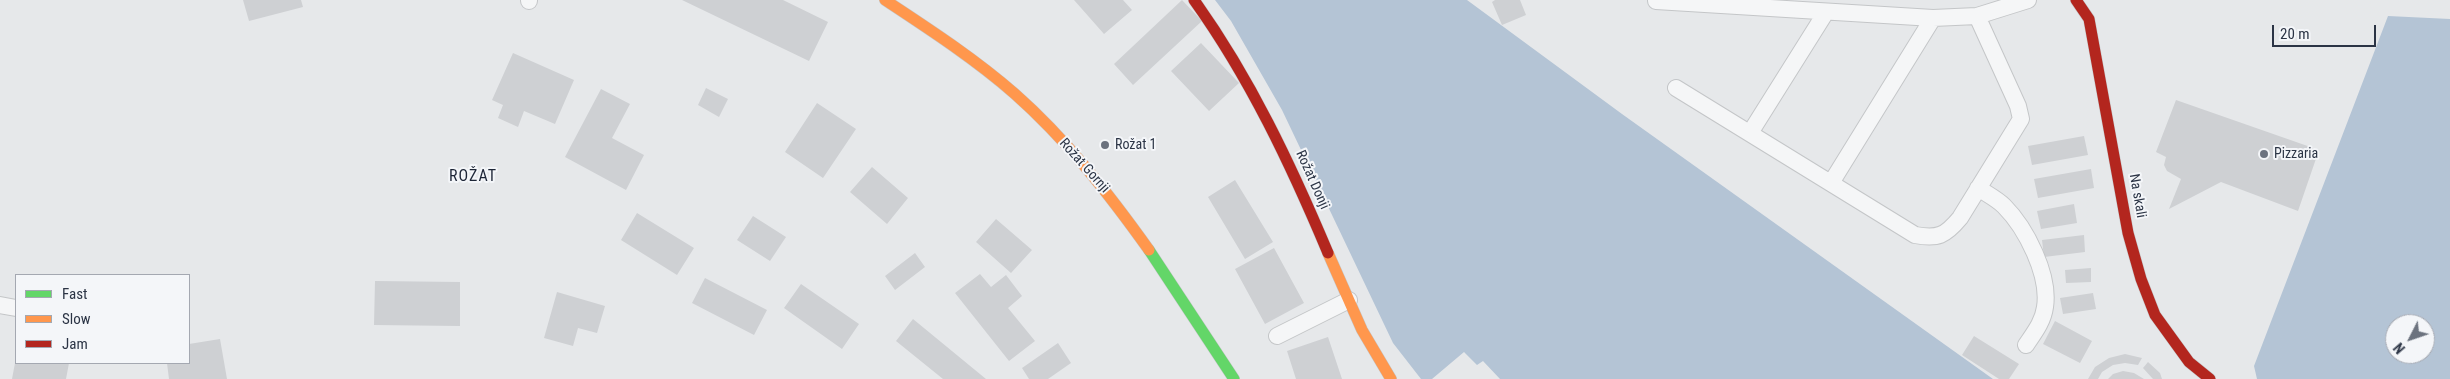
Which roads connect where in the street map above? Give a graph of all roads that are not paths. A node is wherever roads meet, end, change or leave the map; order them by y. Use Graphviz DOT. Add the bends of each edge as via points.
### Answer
graph roads {
  1 [pos="885,0"];
  2 [pos="1194,0"];
  3 [pos="2028,0"];
  4 [pos="2076,0"];
  5 [pos="1656,1"];
  6 [pos="1826,12"];
  7 [pos="1977,16"];
  8 [pos="1933,18"];
  9 [pos="1676,88"];
  10 [pos="1750,133"];
  11 [pos="1831,183"];
  12 [pos="1978,188"];
  13 [pos="1349,300"];
  14 [pos="0,305"];
  15 [pos="15,308"];
  16 [pos="1277,336"];
  17 [pos="2026,345"];
  18 [pos="1234,379"];
  19 [pos="1391,379"];
  20 [pos="2210,379"];
  1 -- 18 [label="street, Rožat Gornji" via="1016,95 1064,144 1113,199"];
  2 -- 13 [label="street, Rožat Donji" via="1222,37 1286,158"];
  3 -- 7 [label="lane"];
  4 -- 20 [label="street, Na skali" via="2089,19 2128,233 2141,279 2155,315 2190,362"];
  5 -- 6 [label="lane"];
  6 -- 8 [label="lane"];
  6 -- 10 [label="lane"];
  7 -- 8 [label="lane"];
  7 -- 12 [label="lane" via="2021,118"];
  8 -- 11 [label="lane"];
  9 -- 10 [label="lane"];
  10 -- 11 [label="lane"];
  11 -- 12 [label="lane" via="1915,235 1931,238 1948,232"];
  12 -- 17 [label="lane" via="2003,204 2023,230 2045,286 2046,307 2042,322"];
  13 -- 16 [label="lane"];
  13 -- 19 [label="street, Rožat Donji" via="1377,358"];
  14 -- 15 [label="lane"];
}
